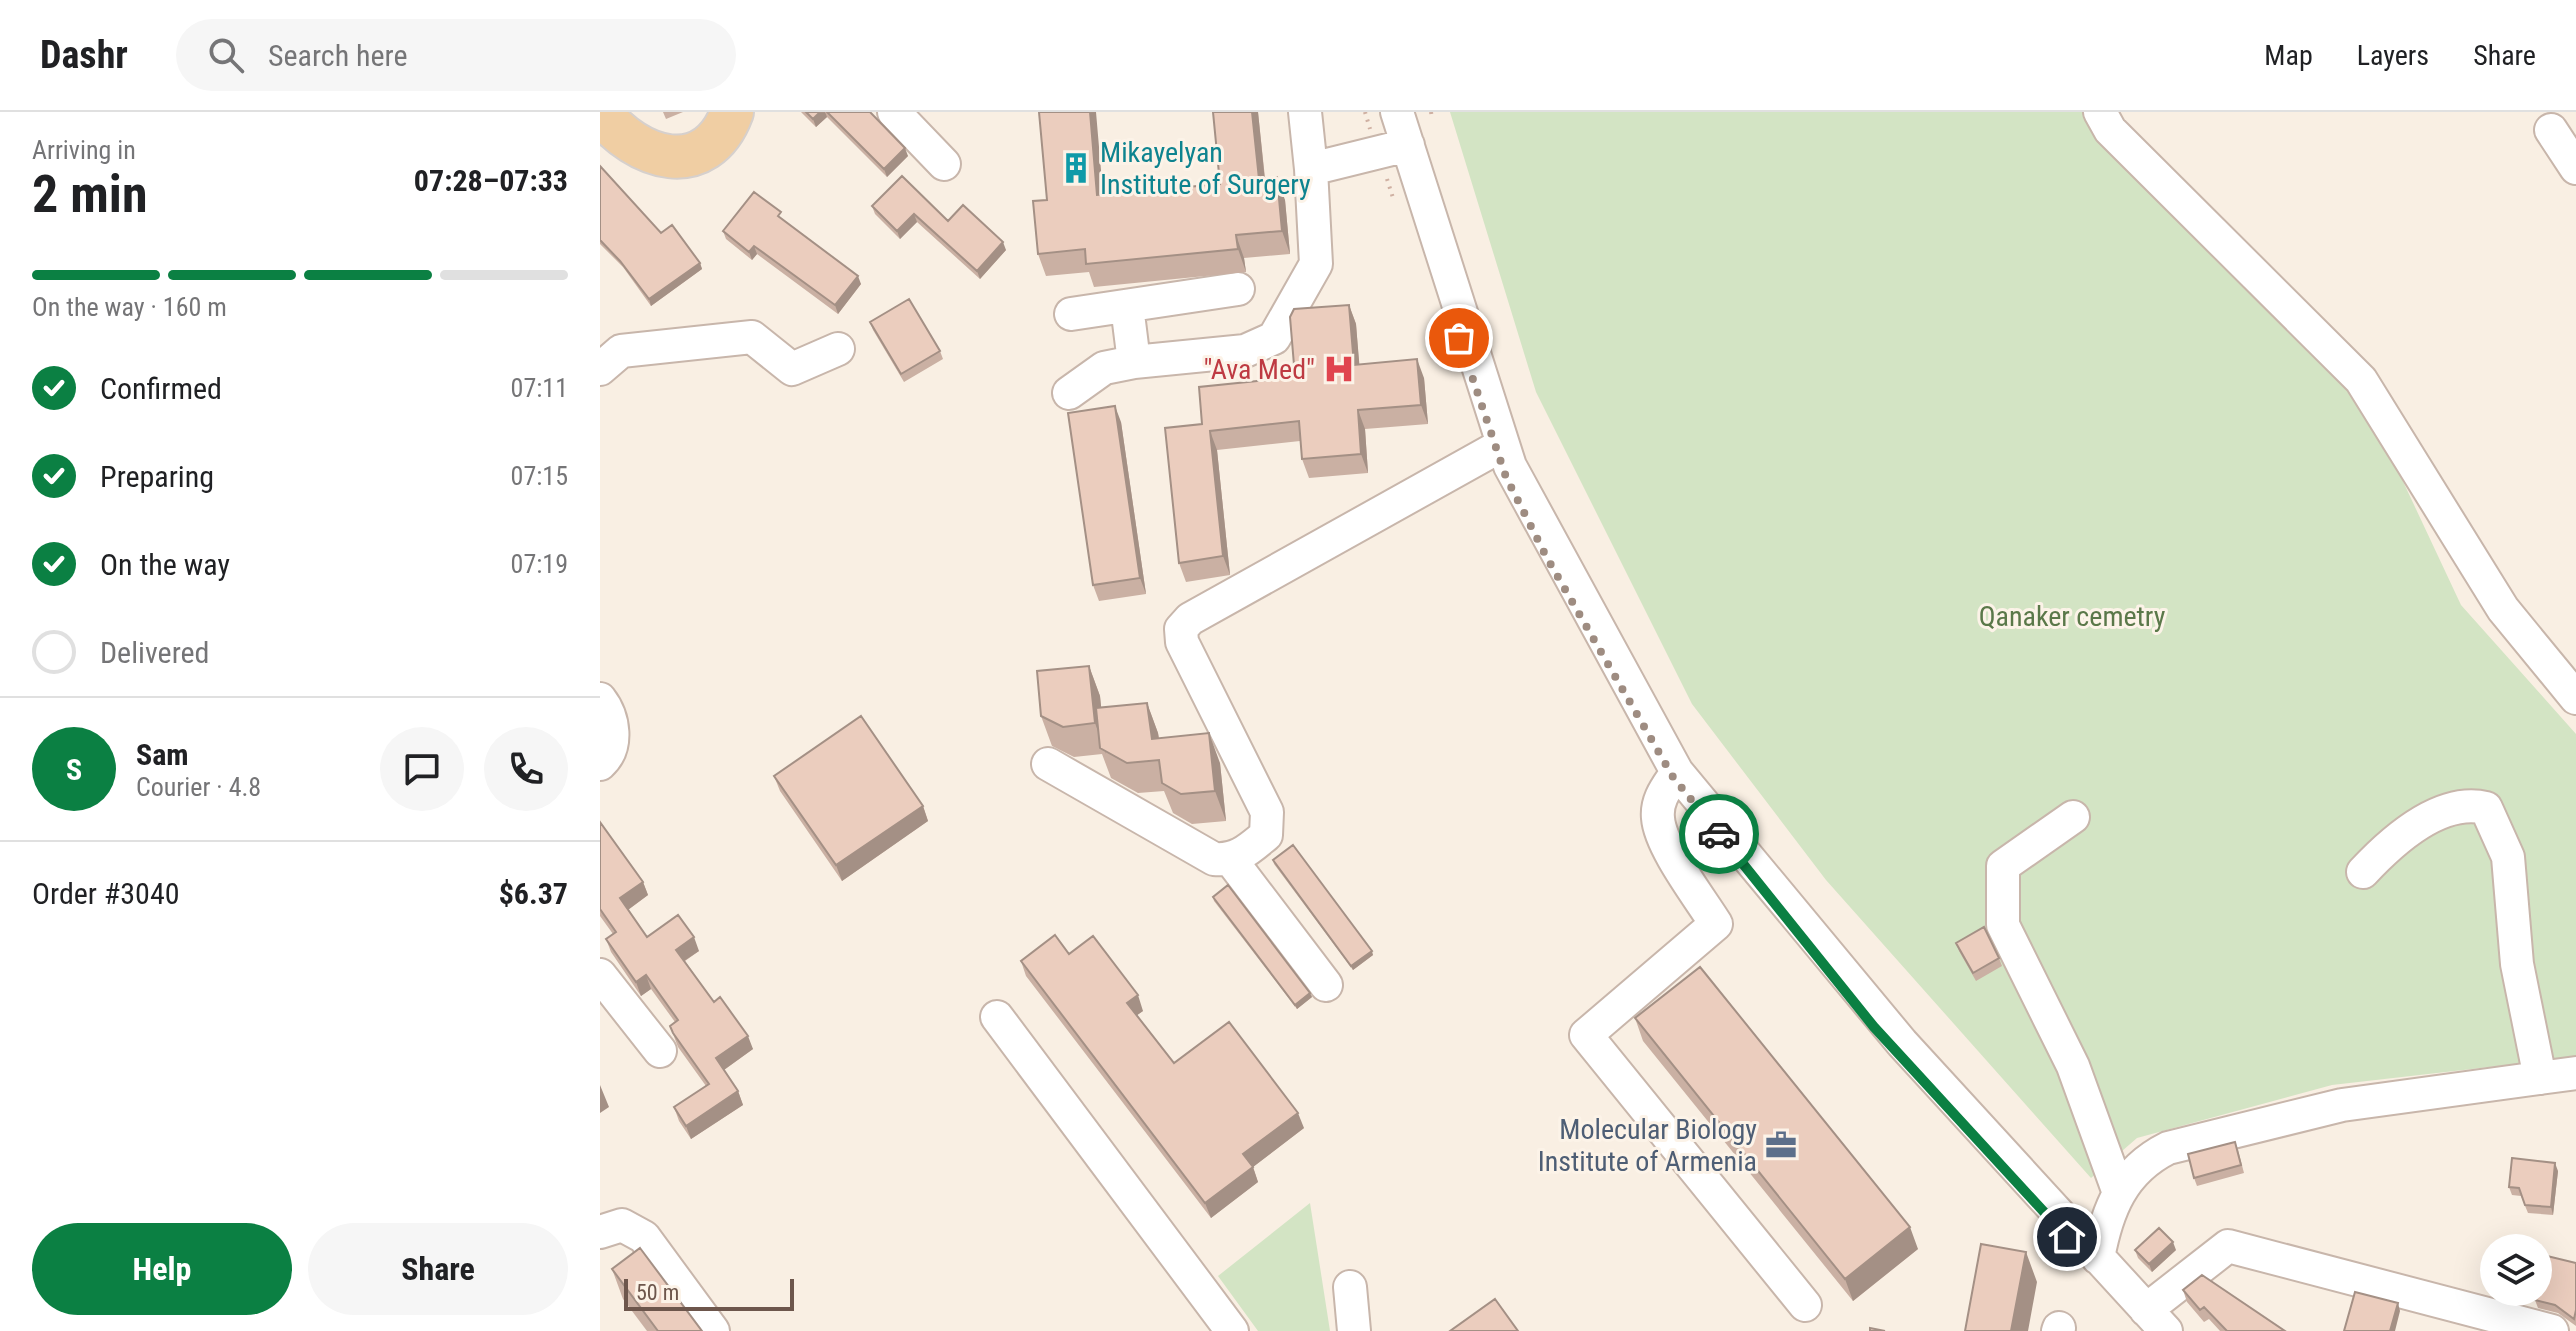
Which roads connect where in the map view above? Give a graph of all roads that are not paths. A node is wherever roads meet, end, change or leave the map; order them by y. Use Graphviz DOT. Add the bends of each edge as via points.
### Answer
graph roads {
  1 [pos="600,112"];
  2 [pos="732,112"];
  3 [pos="894,112"];
  4 [pos="1305,112"];
  5 [pos="1387,112"];
  6 [pos="1397,112"];
  7 [pos="2100,112"];
  8 [pos="2551,130"];
  9 [pos="1403,146"];
  10 [pos="944,164"];
  11 [pos="2576,168"];
  12 [pos="1311,169"];
  13 [pos="1238,289"];
  14 [pos="1127,306"];
  15 [pos="1071,314"];
  16 [pos="838,349"];
  17 [pos="1134,362"];
  18 [pos="600,369"];
  19 [pos="1069,393"];
  20 [pos="1499,447"];
  21 [pos="2576,698"];
  22 [pos="600,699"];
  23 [pos="600,764"];
  24 [pos="1048,764"];
  25 [pos="1675,774"];
  26 [pos="2073,817"];
  27 [pos="1231,860"];
  28 [pos="2363,872"];
  29 [pos="600,975"];
  30 [pos="1326,985"];
  31 [pos="997,1017"];
  32 [pos="660,1051"];
  33 [pos="2576,1073"];
  34 [pos="2540,1078"];
  35 [pos="2119,1193"];
  36 [pos="600,1232"];
  37 [pos="2098,1258"];
  38 [pos="1350,1287"];
  39 [pos="1805,1305"];
  40 [pos="2156,1326"];
  41 [pos="713,1331"];
  42 [pos="1232,1331"];
  43 [pos="1354,1331"];
  44 [pos="2552,1331"];
  1 -- 2 [label="main road" via="614,130 642,149 682,156 711,148"];
  3 -- 10 [label="street"];
  4 -- 12 [label="street"];
  5 -- 9 [label="street"];
  6 -- 9 [label="street"];
  7 -- 21 [label="street" via="2110,130 2361,380 2503,609"];
  8 -- 11 [label="street"];
  9 -- 12 [label="street"];
  9 -- 20 [label="street"];
  12 -- 17 [label="street" via="1316,264 1274,338 1245,351"];
  13 -- 14 [label="street"];
  14 -- 15 [label="street"];
  14 -- 17 [label="street"];
  16 -- 18 [label="street" via="792,369 752,337 621,351"];
  17 -- 19 [label="street" via="1104,368"];
  20 -- 25 [label="street"];
  20 -- 27 [label="street" via="1190,619 1181,629 1182,642 1267,812 1266,835"];
  22 -- 23 [label="street" via="614,732"];
  24 -- 27 [label="street" via="1214,859"];
  25 -- 37 [label="street" via="1902,1043"];
  25 -- 39 [label="street" via="1661,795 1658,819 1716,924 1586,1035"];
  25 -- 40 [label="street" via="1874,1027"];
  26 -- 35 [label="street" via="2003,866 2003,925 2073,1066"];
  27 -- 30 [label="street"];
  28 -- 34 [label="street" via="2421,822 2461,807 2486,808 2508,857 2517,964"];
  29 -- 32 [label="street"];
  31 -- 42 [label="street"];
  33 -- 34 [label="street"];
  34 -- 35 [label="street" via="2342,1105 2168,1148 2145,1160"];
  35 -- 37 [label="street" via="2105,1219"];
  36 -- 41 [label="street" via="622,1225 644,1237"];
  37 -- 40 [label="street"];
  38 -- 43 [label="street"];
  40 -- 44 [label="street" via="2228,1246"];
}
